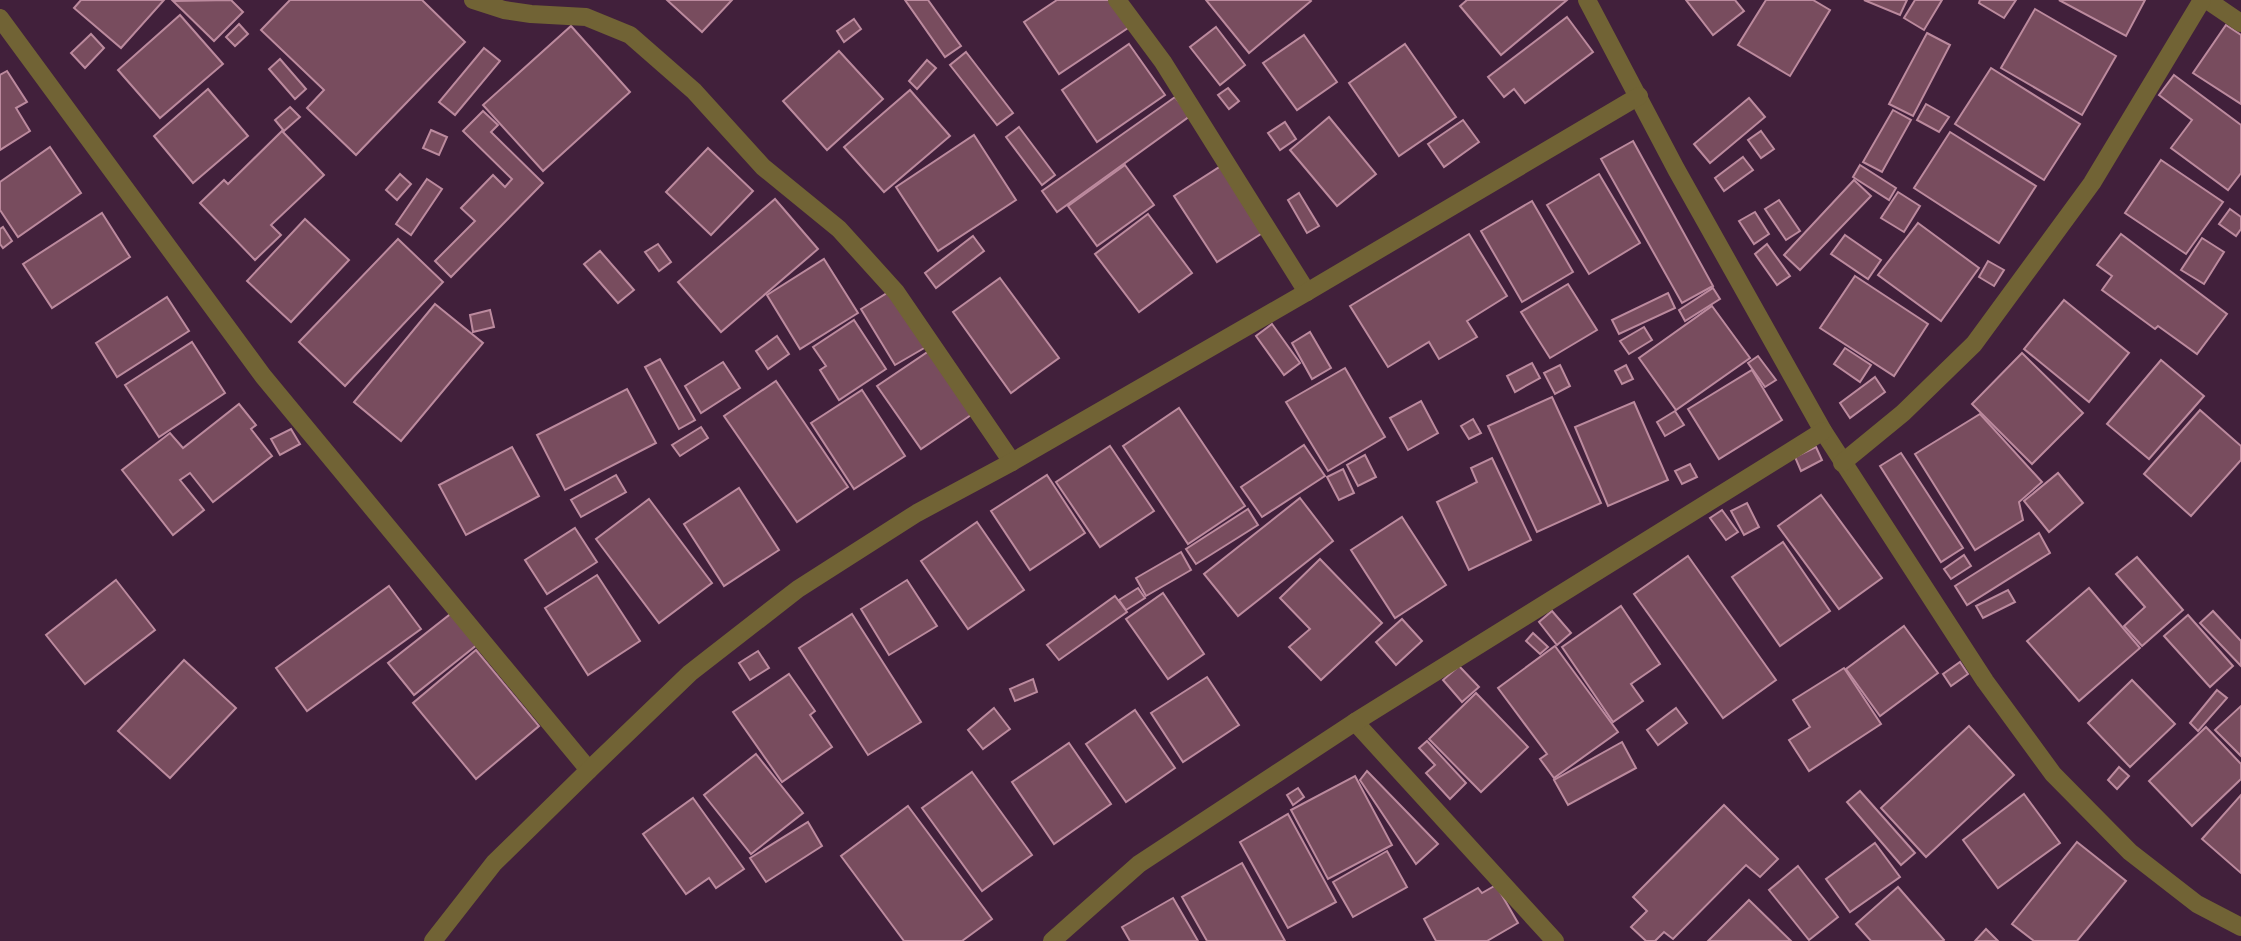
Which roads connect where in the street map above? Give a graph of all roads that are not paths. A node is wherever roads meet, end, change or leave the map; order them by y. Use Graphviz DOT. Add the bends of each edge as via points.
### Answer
graph roads {
  1 [pos="473,0"];
  2 [pos="1117,0"];
  3 [pos="1587,0"];
  4 [pos="2205,0"];
  5 [pos="0,18"];
  6 [pos="2241,23"];
  7 [pos="1639,96"];
  8 [pos="1307,292"];
  9 [pos="1823,431"];
  10 [pos="1012,461"];
  11 [pos="1842,463"];
  12 [pos="1355,722"];
  13 [pos="589,770"];
  14 [pos="2241,928"];
  15 [pos="433,941"];
  16 [pos="1052,941"];
  17 [pos="1555,941"];
  1 -- 10 [label="street" via="531,14 586,16 630,35 694,91 763,167 839,229 896,292"];
  2 -- 8 [label="street" via="1163,62"];
  3 -- 7 [label="street"];
  4 -- 6 [label="street"];
  4 -- 11 [label="street" via="2092,183 1974,344 1903,413"];
  5 -- 13 [label="street" via="263,376"];
  7 -- 8 [label="street"];
  7 -- 9 [label="street"];
  8 -- 10 [label="street"];
  9 -- 11 [label="street"];
  9 -- 12 [label="street"];
  10 -- 13 [label="street" via="917,513 797,589 690,673"];
  11 -- 14 [label="street" via="1985,681 2053,774 2130,852 2197,904"];
  12 -- 16 [label="street" via="1139,864"];
  12 -- 17 [label="street"];
  13 -- 15 [label="street" via="494,863"];
}
